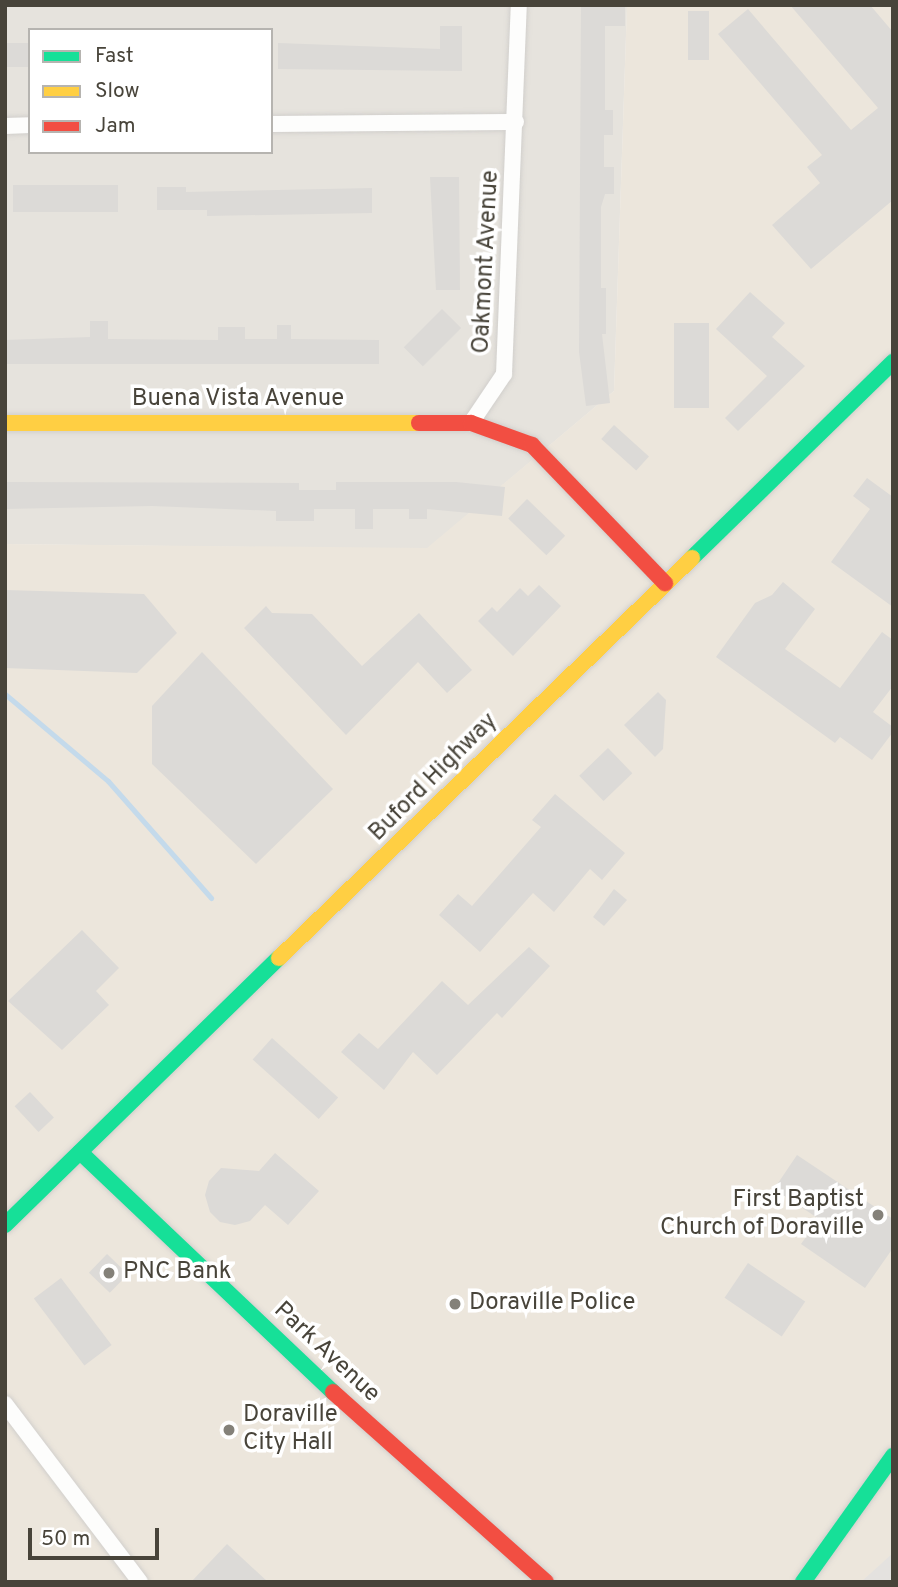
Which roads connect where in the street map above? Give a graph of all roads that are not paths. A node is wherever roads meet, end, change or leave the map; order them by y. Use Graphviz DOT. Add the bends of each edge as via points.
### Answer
graph roads {
  1 [pos="519,5"];
  2 [pos="516,122"];
  3 [pos="273,124"];
  4 [pos="5,125"];
  5 [pos="28,125"];
  6 [pos="893,362"];
  7 [pos="5,423"];
  8 [pos="471,423"];
  9 [pos="665,583"];
  10 [pos="80,1152"];
  11 [pos="5,1225"];
  12 [pos="5,1404"];
  13 [pos="893,1456"];
  14 [pos="140,1582"];
  15 [pos="546,1582"];
  16 [pos="803,1582"];
  1 -- 2 [label="street, Oakmont Avenue"];
  2 -- 3 [label="street"];
  2 -- 8 [label="street, Oakmont Avenue" via="504,374"];
  4 -- 5 [label="street"];
  6 -- 9 [label="street, Buford Highway"];
  7 -- 8 [label="street, Buena Vista Avenue"];
  8 -- 9 [label="street" via="532,444"];
  9 -- 10 [label="street, Buford Highway"];
  10 -- 11 [label="street, Buford Highway"];
  10 -- 15 [label="street, Park Avenue" via="331,1390"];
  12 -- 14 [label="street"];
  13 -- 16 [label="street"];
}
